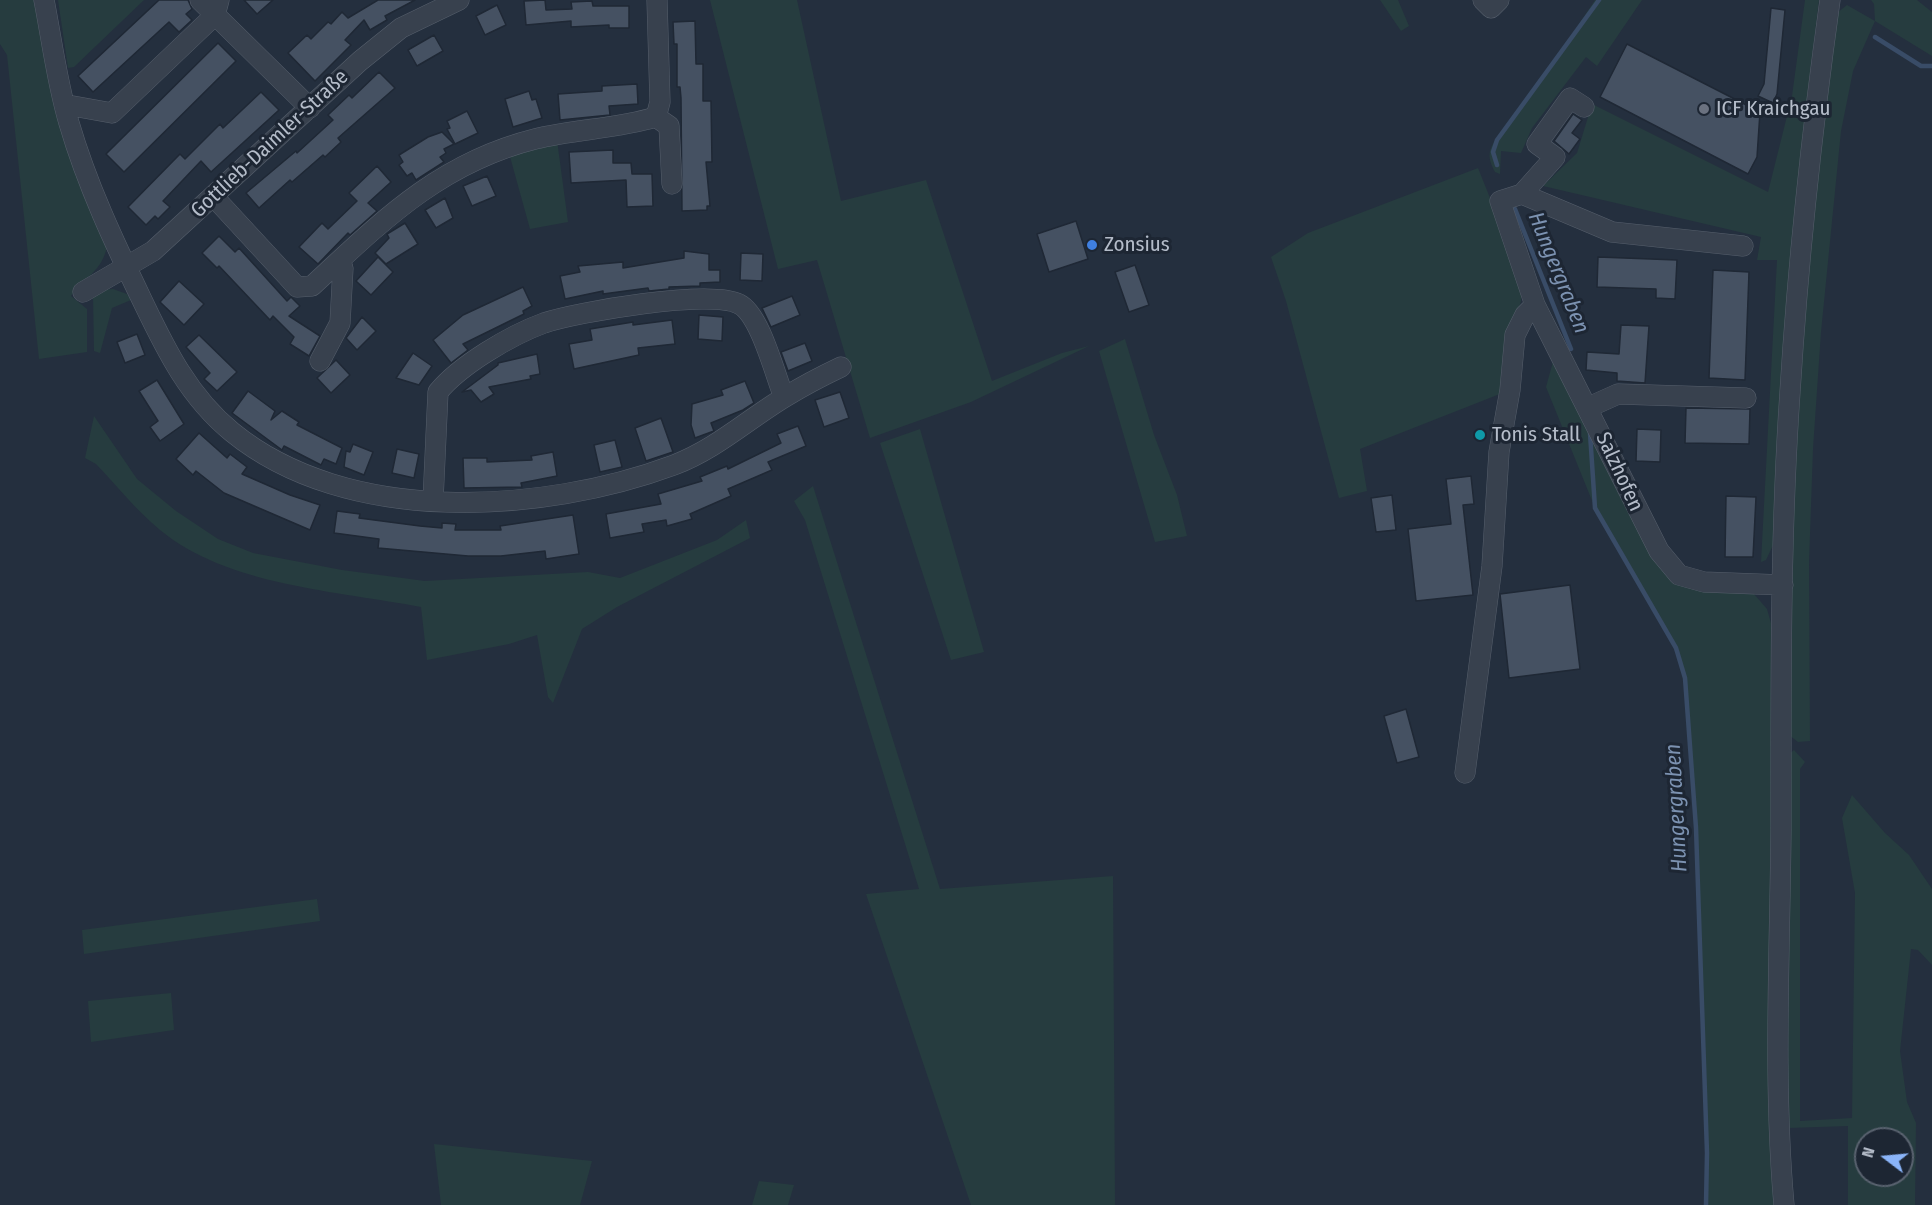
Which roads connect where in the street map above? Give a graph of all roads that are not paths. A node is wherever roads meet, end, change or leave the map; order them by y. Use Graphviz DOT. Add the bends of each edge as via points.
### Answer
graph roads {
  1 [pos="44,0"];
  2 [pos="200,0"];
  3 [pos="459,0"];
  4 [pos="657,0"];
  5 [pos="1483,0"];
  6 [pos="1498,0"];
  7 [pos="1830,0"];
  8 [pos="217,8"];
  9 [pos="1584,107"];
  10 [pos="65,108"];
  11 [pos="310,108"];
  12 [pos="656,117"];
  13 [pos="672,184"];
  14 [pos="1522,194"];
  15 [pos="213,196"];
  16 [pos="1743,246"];
  17 [pos="338,262"];
  18 [pos="125,266"];
  19 [pos="83,292"];
  20 [pos="1535,305"];
  21 [pos="320,361"];
  22 [pos="840,367"];
  23 [pos="783,398"];
  24 [pos="1746,398"];
  25 [pos="1588,407"];
  26 [pos="433,501"];
  27 [pos="1783,585"];
  28 [pos="1465,773"];
  29 [pos="1784,1205"];
  1 -- 10 [label="street"];
  2 -- 8 [label="street"];
  3 -- 11 [label="street, Gottlieb-Daimler-Straße" via="401,28"];
  4 -- 12 [label="street" via="660,102"];
  5 -- 6 [label="street" via="1491,8"];
  7 -- 27 [label="street" via="1814,111 1801,249 1790,395"];
  8 -- 10 [label="street" via="112,113"];
  8 -- 11 [label="street"];
  9 -- 14 [label="street" via="1570,98 1537,144 1555,157"];
  10 -- 18 [label="street" via="90,185"];
  11 -- 15 [label="street, Gottlieb-Daimler-Straße"];
  12 -- 13 [label="street" via="669,126"];
  12 -- 17 [label="street" via="624,126 565,132 497,151 449,173 386,217"];
  14 -- 16 [label="street" via="1612,232"];
  14 -- 20 [label="street, Salzhofen" via="1500,201"];
  15 -- 17 [label="street" via="297,287 312,286"];
  15 -- 18 [label="street, Gottlieb-Daimler-Straße" via="153,251"];
  17 -- 21 [label="street" via="344,268 340,323"];
  18 -- 19 [label="street, Gottlieb-Daimler-Straße"];
  18 -- 26 [label="street" via="187,384 231,431 259,452 316,478 372,494"];
  20 -- 25 [label="street, Salzhofen"];
  20 -- 28 [label="street" via="1515,335 1499,452 1492,566"];
  22 -- 23 [label="street"];
  23 -- 26 [label="street" via="732,436 674,465 576,493 476,504"];
  23 -- 26 [label="street" via="762,338 750,314 738,303 705,299 635,305 544,323 449,378 438,392"];
  24 -- 25 [label="street" via="1618,394"];
  25 -- 27 [label="street, Salzhofen" via="1654,532 1659,551 1679,575 1704,582"];
  27 -- 29 [label="street" via="1779,1123"];
}
